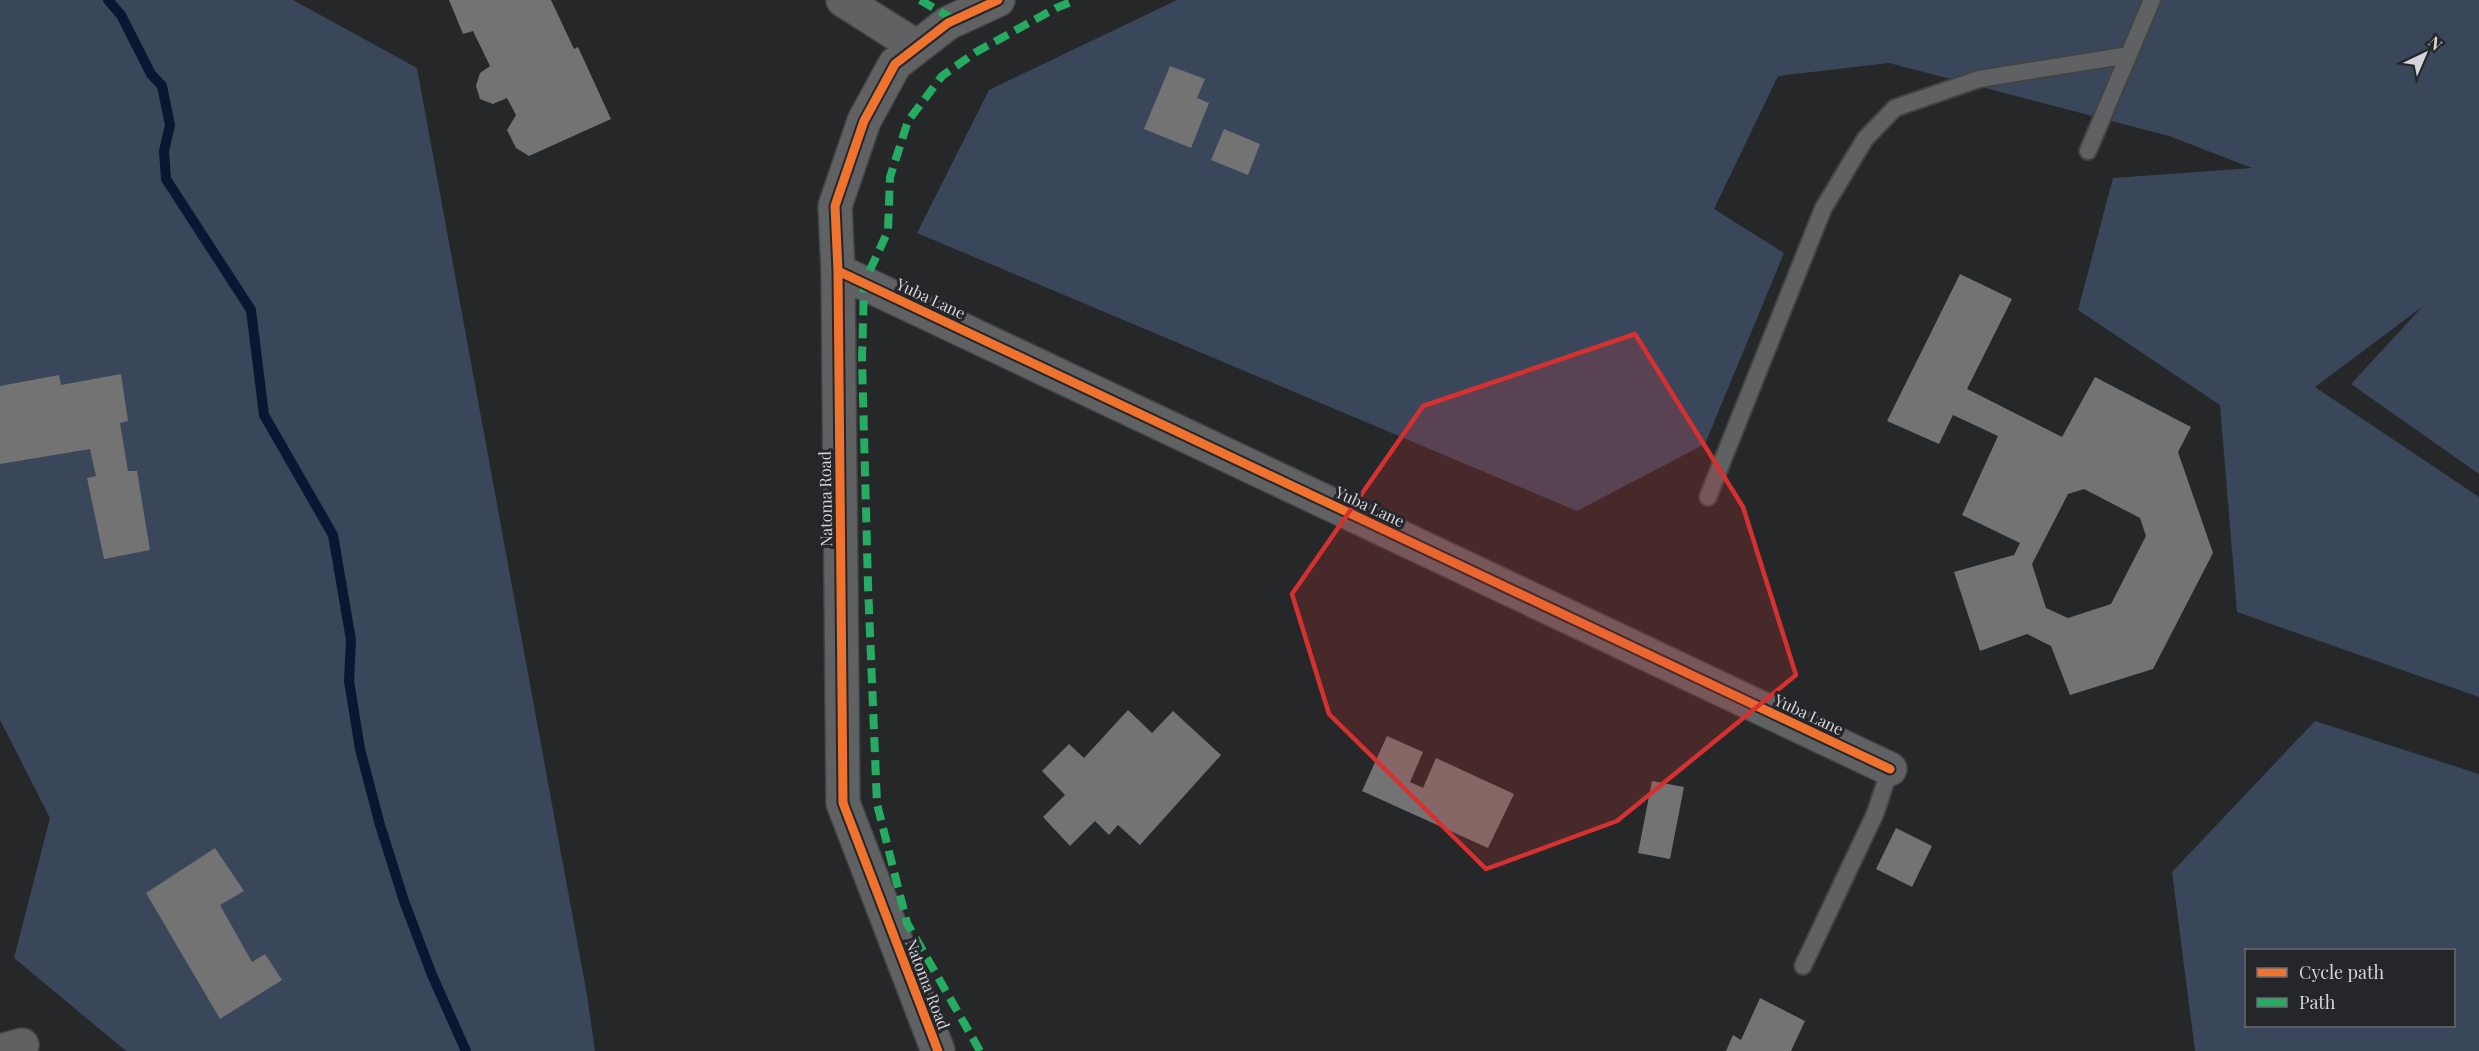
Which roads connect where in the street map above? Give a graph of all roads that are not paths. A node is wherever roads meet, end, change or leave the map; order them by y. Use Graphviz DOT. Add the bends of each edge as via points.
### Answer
graph roads {
  1 [pos="843,0"];
  2 [pos="998,0"];
  3 [pos="2152,0"];
  4 [pos="917,47"];
  5 [pos="2128,55"];
  6 [pos="2088,151"];
  7 [pos="838,271"];
  8 [pos="1708,496"];
  9 [pos="1890,769"];
  10 [pos="1803,966"];
  11 [pos="938,1051"];
  1 -- 4 [label="street"];
  2 -- 4 [label="street, Natoma Road" via="948,23"];
  3 -- 5 [label="lane"];
  4 -- 7 [label="street, Natoma Road" via="895,64 864,121 835,206"];
  5 -- 6 [label="lane"];
  5 -- 8 [label="lane" via="1979,79 1895,108 1864,139 1823,209"];
  7 -- 9 [label="street, Yuba Lane"];
  7 -- 11 [label="street, Natoma Road" via="843,803"];
  9 -- 10 [label="lane" via="1875,814"];
}
